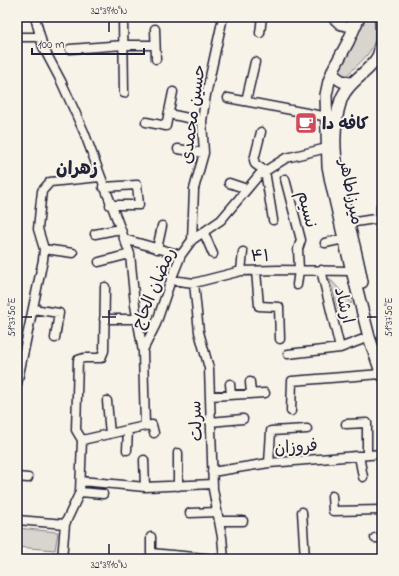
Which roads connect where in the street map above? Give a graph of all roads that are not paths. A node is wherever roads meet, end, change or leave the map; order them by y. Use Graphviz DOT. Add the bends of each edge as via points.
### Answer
graph roads {
  1 [pos="35,17"];
  2 [pos="123,17"];
  3 [pos="224,17"];
  4 [pos="262,17"];
  5 [pos="331,17"];
  6 [pos="350,17"];
  7 [pos="359,17"];
  8 [pos="381,17"];
  9 [pos="354,28"];
  10 [pos="155,29"];
  11 [pos="260,33"];
  12 [pos="40,37"];
  13 [pos="17,38"];
  14 [pos="124,45"];
  15 [pos="155,45"];
  16 [pos="70,48"];
  17 [pos="156,59"];
  18 [pos="380,59"];
  19 [pos="255,62"];
  20 [pos="332,73"];
  21 [pos="352,83"];
  22 [pos="173,92"];
  23 [pos="124,93"];
  24 [pos="228,98"];
  25 [pos="246,101"];
  26 [pos="169,114"];
  27 [pos="328,117"];
  28 [pos="202,121"];
  29 [pos="146,122"];
  30 [pos="261,132"];
  31 [pos="328,148"];
  32 [pos="178,149"];
  33 [pos="204,152"];
  34 [pos="265,171"];
  35 [pos="100,177"];
  36 [pos="285,180"];
  37 [pos="229,183"];
  38 [pos="103,187"];
  39 [pos="247,188"];
  40 [pos="110,205"];
  41 [pos="381,206"];
  42 [pos="273,220"];
  43 [pos="349,223"];
  44 [pos="162,226"];
  45 [pos="120,229"];
  46 [pos="204,233"];
  47 [pos="95,234"];
  48 [pos="124,239"];
  49 [pos="344,239"];
  50 [pos="192,240"];
  51 [pos="325,243"];
  52 [pos="157,248"];
  53 [pos="44,249"];
  54 [pos="243,252"];
  55 [pos="73,254"];
  56 [pos="130,254"];
  57 [pos="213,254"];
  58 [pos="181,255"];
  59 [pos="98,262"];
  60 [pos="300,270"];
  61 [pos="321,270"];
  62 [pos="241,271"];
  63 [pos="256,271"];
  64 [pos="352,271"];
  65 [pos="171,280"];
  66 [pos="194,283"];
  67 [pos="298,285"];
  68 [pos="105,287"];
  69 [pos="33,308"];
  70 [pos="104,319"];
  71 [pos="137,319"];
  72 [pos="54,338"];
  73 [pos="369,338"];
  74 [pos="280,339"];
  75 [pos="340,348"];
  76 [pos="143,350"];
  77 [pos="288,354"];
  78 [pos="382,358"];
  79 [pos="382,375"];
  80 [pos="250,382"];
  81 [pos="17,384"];
  82 [pos="230,384"];
  83 [pos="265,393"];
  84 [pos="251,394"];
  85 [pos="231,395"];
  86 [pos="210,396"];
  87 [pos="107,401"];
  88 [pos="291,411"];
  89 [pos="243,419"];
  90 [pos="210,422"];
  91 [pos="346,424"];
  92 [pos="145,426"];
  93 [pos="307,429"];
  94 [pos="128,430"];
  95 [pos="154,433"];
  96 [pos="110,434"];
  97 [pos="82,440"];
  98 [pos="127,450"];
  99 [pos="178,453"];
  100 [pos="382,454"];
  101 [pos="363,456"];
  102 [pos="144,460"];
  103 [pos="269,463"];
  104 [pos="212,472"];
  105 [pos="17,477"];
  106 [pos="363,477"];
  107 [pos="28,478"];
  108 [pos="81,481"];
  109 [pos="213,484"];
  110 [pos="178,486"];
  111 [pos="145,487"];
  112 [pos="80,492"];
  113 [pos="103,494"];
  114 [pos="332,496"];
  115 [pos="382,510"];
  116 [pos="217,512"];
  117 [pos="302,512"];
  118 [pos="190,513"];
  119 [pos="17,520"];
  120 [pos="219,521"];
  121 [pos="243,521"];
  122 [pos="65,524"];
  123 [pos="151,537"];
  124 [pos="62,559"];
  125 [pos="215,559"];
  126 [pos="224,559"];
  127 [pos="305,559"];
  1 -- 12 [label="street"];
  2 -- 14 [label="street"];
  3 -- 28 [label="street, حسین محمدی"];
  4 -- 11 [label="street"];
  5 -- 9 [label="street" via="340,25"];
  6 -- 9 [label="street"];
  7 -- 9 [label="main road, میرزاطاهر"];
  8 -- 18 [label="main road, میرزاطاهر"];
  9 -- 20 [label="main road, میرزاطاهر"];
  10 -- 15 [label="street"];
  12 -- 13 [label="street"];
  12 -- 35 [label="street" via="84,132"];
  14 -- 15 [label="street"];
  14 -- 16 [label="street"];
  14 -- 23 [label="street"];
  15 -- 17 [label="street"];
  18 -- 21 [label="main road, میرزاطاهر"];
  19 -- 25 [label="street"];
  20 -- 21 [label="main road" via="336,79"];
  20 -- 27 [label="main road, میرزاطاهر" via="326,95"];
  21 -- 43 [label="main road, میرزاطاهر" via="341,98 335,146 338,179"];
  22 -- 26 [label="street"];
  24 -- 25 [label="street"];
  25 -- 27 [label="street"];
  26 -- 28 [label="street"];
  26 -- 29 [label="street" via="166,126"];
  27 -- 31 [label="main road, میرزاطاهر"];
  28 -- 33 [label="street, حسین محمدی"];
  30 -- 34 [label="street" via="254,160 255,164"];
  31 -- 34 [label="street, رمضان الحاج" via="286,158"];
  31 -- 49 [label="main road, میرزاطاهر" via="331,182"];
  32 -- 33 [label="street"];
  33 -- 50 [label="street, حسین محمدی" via="194,189"];
  34 -- 39 [label="street, رمضان الحاج"];
  34 -- 42 [label="street"];
  35 -- 38 [label="street"];
  35 -- 53 [label="street" via="50,182 42,191 38,229"];
  36 -- 60 [label="street, نسیم" via="301,240 298,248"];
  37 -- 39 [label="street"];
  38 -- 40 [label="street"];
  38 -- 40 [label="street" via="137,185 139,204"];
  39 -- 46 [label="street, رمضان الحاج" via="221,220"];
  40 -- 45 [label="street"];
  41 -- 43 [label="street" via="381,218"];
  43 -- 78 [label="main road, میرزاطاهر"];
  44 -- 52 [label="street"];
  45 -- 47 [label="street"];
  45 -- 48 [label="street"];
  46 -- 50 [label="street, رمضان الحاج"];
  46 -- 57 [label="street"];
  48 -- 52 [label="street"];
  48 -- 56 [label="street"];
  49 -- 51 [label="street"];
  49 -- 64 [label="main road, میرزاطاهر"];
  50 -- 58 [label="street, رمضان الحاج"];
  52 -- 58 [label="street"];
  53 -- 55 [label="street"];
  53 -- 69 [label="street"];
  54 -- 62 [label="street"];
  56 -- 59 [label="street"];
  56 -- 71 [label="street"];
  58 -- 65 [label="street, رمضان الحاج"];
  60 -- 61 [label="street, ۴۱"];
  60 -- 63 [label="street, ۴۱"];
  60 -- 67 [label="street, نسیم"];
  61 -- 64 [label="street, ۴۱"];
  61 -- 75 [label="street, ارشاد"];
  62 -- 63 [label="street, ۴۱"];
  62 -- 66 [label="street, ۴۱"];
  63 -- 74 [label="street" via="259,306 279,306"];
  64 -- 73 [label="main road, میرزاطاهر"];
  65 -- 66 [label="street, ۴۱"];
  65 -- 76 [label="street, رمضان الحاج" via="156,324"];
  66 -- 86 [label="street, سرلت" via="199,332 209,368"];
  68 -- 70 [label="street"];
  69 -- 72 [label="street" via="59,313"];
  69 -- 81 [label="street"];
  70 -- 71 [label="street"];
  70 -- 97 [label="street" via="104,351 101,358 78,360 76,430"];
  71 -- 76 [label="street"];
  73 -- 75 [label="street, ارشاد"];
  73 -- 79 [label="main road, میرزاطاهر"];
  75 -- 77 [label="street, ارشاد"];
  76 -- 92 [label="street"];
  79 -- 88 [label="street" via="292,381"];
  80 -- 84 [label="street"];
  82 -- 85 [label="street"];
  83 -- 84 [label="street"];
  84 -- 85 [label="street"];
  85 -- 86 [label="street"];
  86 -- 90 [label="street, سرلت"];
  87 -- 96 [label="street"];
  89 -- 90 [label="street"];
  90 -- 104 [label="street, سرلت"];
  91 -- 101 [label="street" via="367,423"];
  92 -- 94 [label="street"];
  92 -- 95 [label="street" via="152,425"];
  93 -- 103 [label="street" via="271,431"];
  94 -- 96 [label="street"];
  94 -- 98 [label="street"];
  96 -- 97 [label="street"];
  97 -- 108 [label="street"];
  99 -- 110 [label="street"];
  100 -- 101 [label="street, فروزان"];
  101 -- 103 [label="street, فروزان"];
  101 -- 106 [label="street"];
  102 -- 111 [label="street"];
  103 -- 104 [label="street, فروزان"];
  104 -- 109 [label="street, سرلت"];
  105 -- 107 [label="street"];
  108 -- 111 [label="street"];
  108 -- 112 [label="street"];
  109 -- 110 [label="street"];
  109 -- 116 [label="street, سرلت"];
  110 -- 111 [label="street"];
  112 -- 113 [label="street"];
  112 -- 122 [label="street"];
  114 -- 115 [label="street" via="333,511"];
  116 -- 118 [label="street"];
  116 -- 120 [label="street, سرلت"];
  117 -- 127 [label="street"];
  119 -- 122 [label="street"];
  120 -- 121 [label="street"];
  120 -- 126 [label="street, سرلت"];
  122 -- 124 [label="street"];
  123 -- 125 [label="street" via="151,553"];
}
